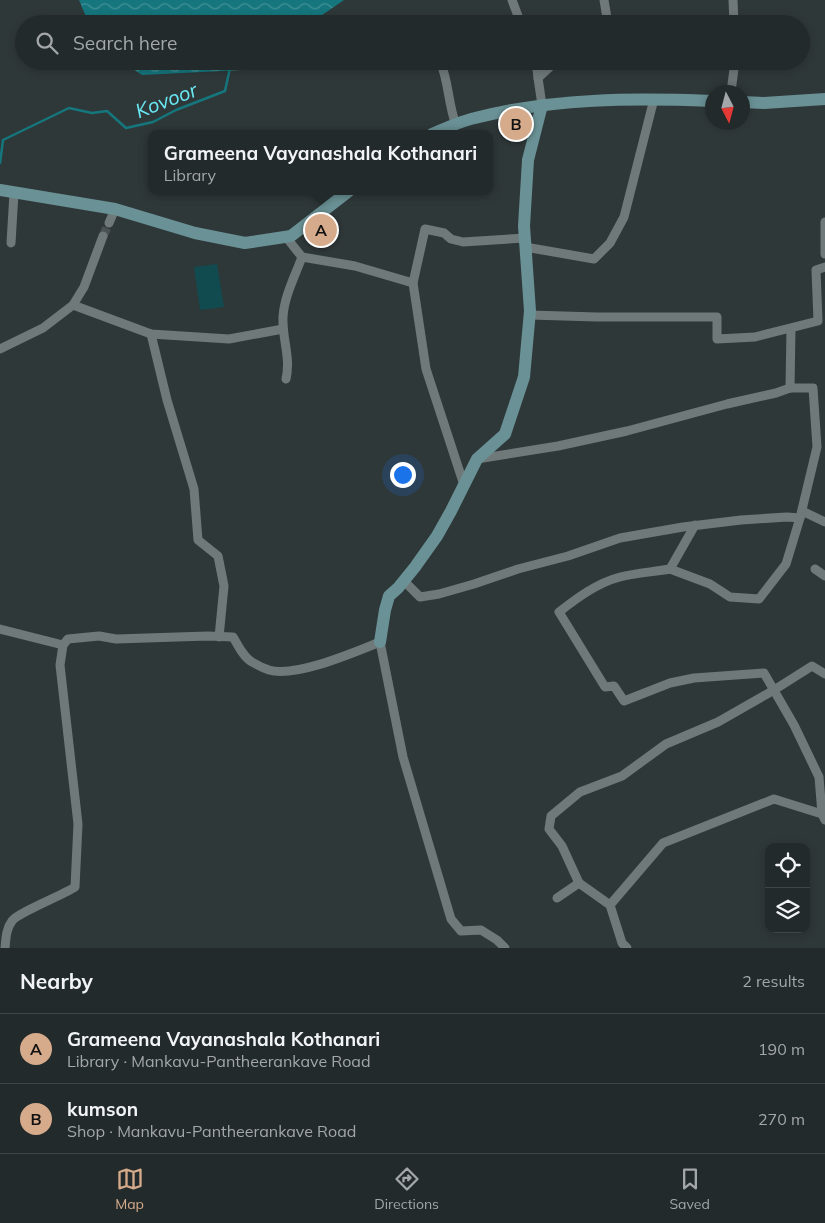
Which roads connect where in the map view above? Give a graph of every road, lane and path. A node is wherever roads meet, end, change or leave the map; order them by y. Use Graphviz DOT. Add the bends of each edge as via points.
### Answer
graph roads {
  1 [pos="512,0"];
  2 [pos="604,0"];
  3 [pos="733,0"];
  4 [pos="518,15"];
  5 [pos="606,15"];
  6 [pos="734,15"];
  7 [pos="443,70"];
  8 [pos="537,70"];
  9 [pos="547,70"];
  10 [pos="733,70"];
  11 [pos="538,78"];
  12 [pos="732,85"];
  13 [pos="654,99"];
  14 [pos="825,99"];
  15 [pos="705,101"];
  16 [pos="750,103"];
  17 [pos="542,105"];
  18 [pos="456,125"];
  19 [pos="443,130"];
  20 [pos="8,192"];
  21 [pos="344,195"];
  22 [pos="115,209"];
  23 [pos="109,222"];
  24 [pos="825,222"];
  25 [pos="103,236"];
  26 [pos="286,237"];
  27 [pos="525,242"];
  28 [pos="11,243"];
  29 [pos="825,254"];
  30 [pos="302,257"];
  31 [pos="825,267"];
  32 [pos="413,283"];
  33 [pos="73,305"];
  34 [pos="530,315"];
  35 [pos="790,328"];
  36 [pos="283,329"];
  37 [pos="151,334"];
  38 [pos="0,349"];
  39 [pos="286,379"];
  40 [pos="790,388"];
  41 [pos="821,439"];
  42 [pos="477,459"];
  43 [pos="464,485"];
  44 [pos="801,515"];
  45 [pos="825,522"];
  46 [pos="694,525"];
  47 [pos="670,569"];
  48 [pos="815,569"];
  49 [pos="825,576"];
  50 [pos="404,581"];
  51 [pos="0,629"];
  52 [pos="219,637"];
  53 [pos="380,642"];
  54 [pos="63,645"];
  55 [pos="825,674"];
  56 [pos="774,690"];
  57 [pos="823,817"];
  58 [pos="579,882"];
  59 [pos="557,898"];
  60 [pos="610,905"];
  61 [pos="5,948"];
  62 [pos="505,948"];
  63 [pos="627,948"];
  1 -- 4 [label="street"];
  2 -- 5 [label="street"];
  3 -- 6 [label="street"];
  7 -- 18 [label="street" via="450,111"];
  8 -- 11 [label="street"];
  9 -- 11 [label="street"];
  10 -- 12 [label="street"];
  11 -- 17 [label="street"];
  13 -- 15 [label="main road"];
  13 -- 17 [label="main road"];
  13 -- 27 [label="street" via="624,217 610,243 594,259"];
  14 -- 16 [label="main road"];
  17 -- 18 [label="main road" via="474,118"];
  17 -- 27 [label="main road" via="528,160"];
  18 -- 19 [label="main road"];
  20 -- 22 [label="main road"];
  20 -- 28 [label="street"];
  21 -- 26 [label="main road"];
  22 -- 23 [label="street"];
  22 -- 26 [label="main road" via="195,233 245,243"];
  24 -- 29 [label="street"];
  25 -- 33 [label="street" via="84,287"];
  26 -- 30 [label="street"];
  27 -- 32 [label="street" via="463,242 425,229"];
  27 -- 34 [label="main road"];
  30 -- 32 [label="street" via="355,266"];
  30 -- 36 [label="street" via="285,306"];
  31 -- 35 [label="street" via="816,270 818,321"];
  32 -- 43 [label="street" via="426,369"];
  33 -- 37 [label="street"];
  33 -- 38 [label="street" via="42,328"];
  34 -- 35 [label="street" via="717,317 717,339 755,337"];
  34 -- 42 [label="main road" via="524,377 505,434"];
  35 -- 40 [label="street"];
  36 -- 37 [label="street" via="230,340"];
  36 -- 39 [label="street" via="289,370"];
  37 -- 52 [label="street" via="194,489 198,540 218,556 224,586"];
  40 -- 41 [label="street" via="813,388"];
  40 -- 42 [label="street" via="627,431"];
  41 -- 44 [label="street"];
  42 -- 43 [label="main road"];
  43 -- 50 [label="main road" via="437,536"];
  44 -- 45 [label="street"];
  44 -- 46 [label="street"];
  44 -- 47 [label="street" via="786,564 759,599 730,597 710,584"];
  46 -- 47 [label="street"];
  46 -- 50 [label="street" via="620,538 439,594 420,597"];
  47 -- 56 [label="street" via="620,577 604,583 559,612 605,687 614,686 624,701 670,683 694,678 764,673"];
  48 -- 49 [label="street"];
  50 -- 53 [label="main road" via="389,596"];
  51 -- 54 [label="street"];
  52 -- 53 [label="street" via="233,638 250,661 271,670 311,666"];
  52 -- 54 [label="street" via="116,639 99,636 68,639"];
  53 -- 62 [label="street" via="403,756 451,919 461,931 481,930"];
  54 -- 61 [label="street" via="60,665 78,824 75,887 12,919 6,932"];
  55 -- 56 [label="street" via="812,666"];
  56 -- 57 [label="street" via="819,776"];
  56 -- 58 [label="street" via="718,722 666,744 622,776 580,792 551,816 549,829 562,846"];
  57 -- 60 [label="street" via="774,800 663,843"];
  58 -- 59 [label="street"];
  58 -- 60 [label="street"];
  60 -- 63 [label="street" via="622,943"];
}
